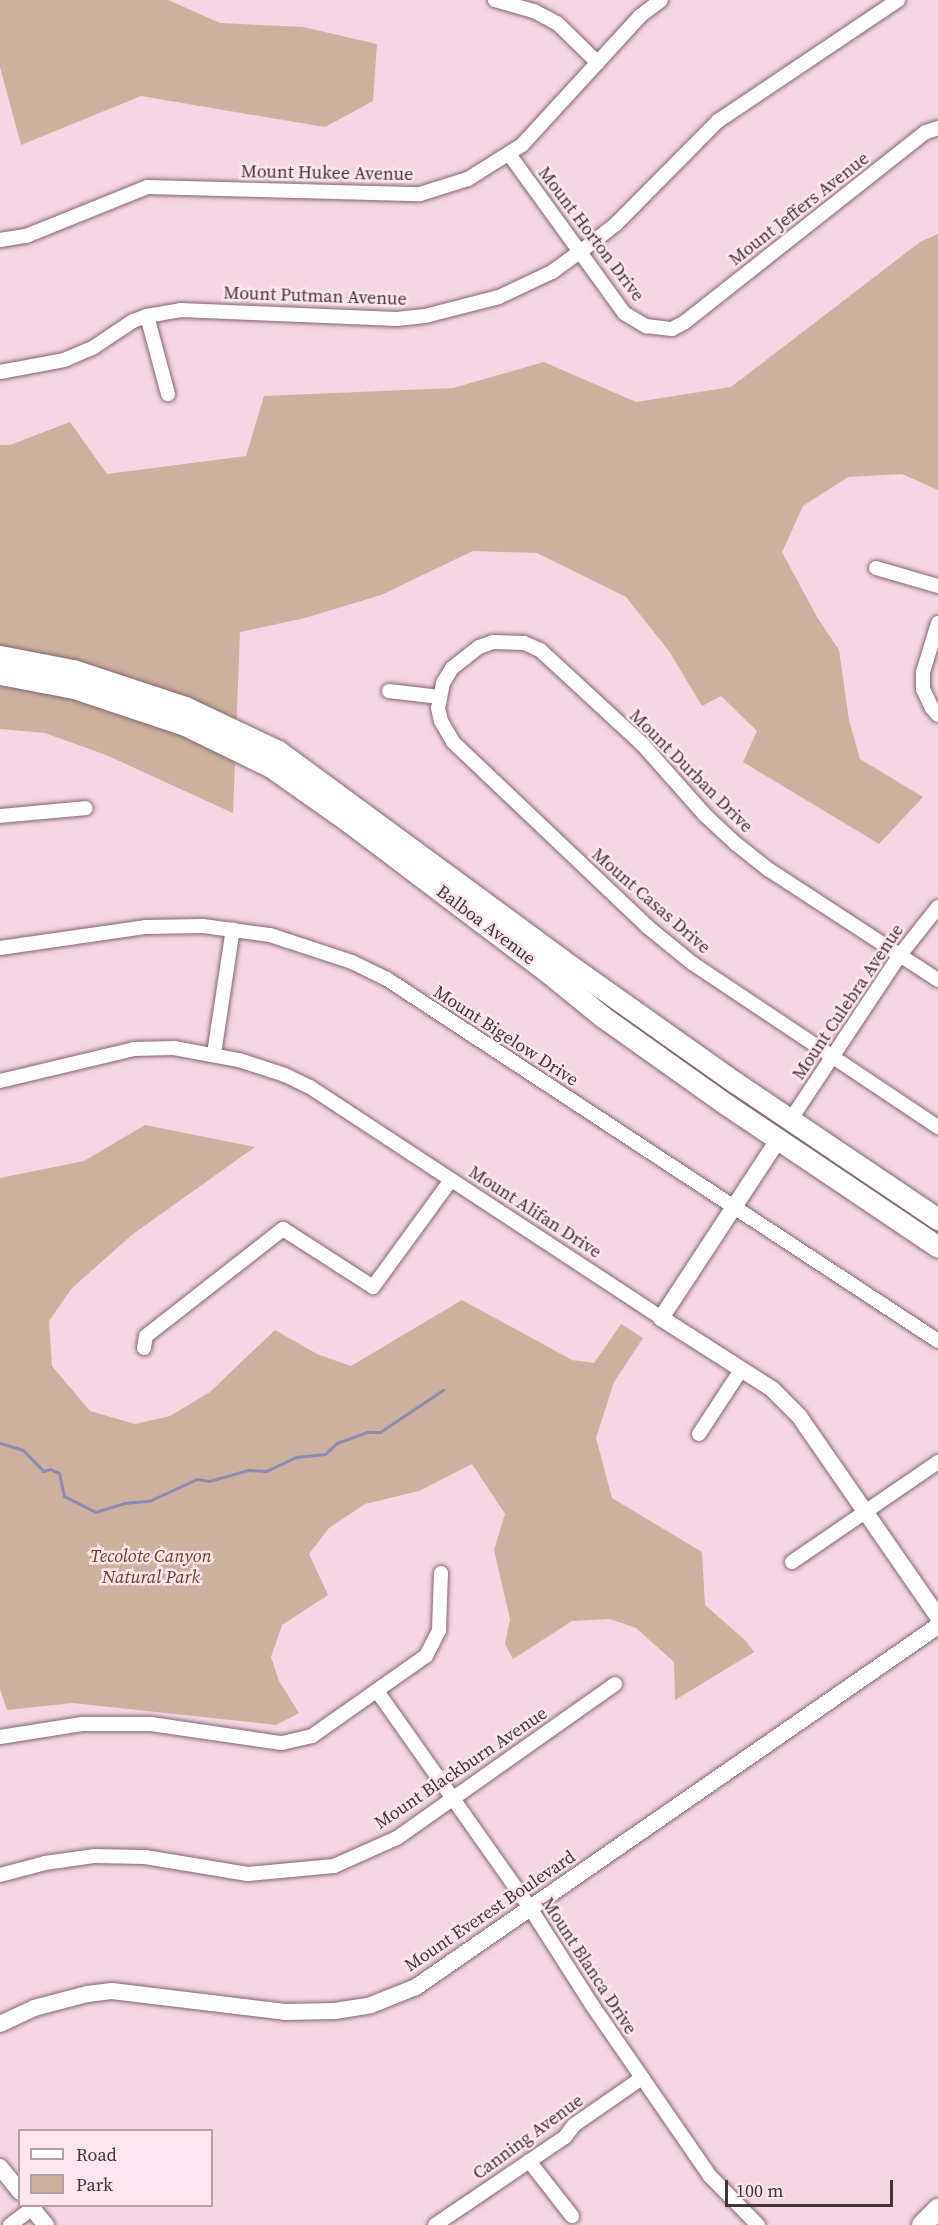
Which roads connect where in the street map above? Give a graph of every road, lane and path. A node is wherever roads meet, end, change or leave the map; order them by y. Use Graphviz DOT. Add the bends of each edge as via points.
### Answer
graph roads {
  1 [pos="495,0"];
  2 [pos="661,0"];
  3 [pos="898,0"];
  4 [pos="598,63"];
  5 [pos="938,128"];
  6 [pos="509,154"];
  7 [pos="0,240"];
  8 [pos="580,252"];
  9 [pos="147,316"];
  10 [pos="685,322"];
  11 [pos="0,372"];
  12 [pos="168,394"];
  13 [pos="876,568"];
  14 [pos="938,586"];
  15 [pos="938,623"];
  16 [pos="0,656"];
  17 [pos="0,674"];
  18 [pos="389,691"];
  19 [pos="440,697"];
  20 [pos="938,715"];
  21 [pos="86,808"];
  22 [pos="0,816"];
  23 [pos="938,907"];
  24 [pos="233,929"];
  25 [pos="0,948"];
  26 [pos="900,955"];
  27 [pos="938,980"];
  28 [pos="214,1054"];
  29 [pos="833,1059"];
  30 [pos="0,1081"];
  31 [pos="727,1105"];
  32 [pos="791,1119"];
  33 [pos="938,1127"];
  34 [pos="778,1140"];
  35 [pos="821,1140"];
  36 [pos="451,1180"];
  37 [pos="733,1208"];
  38 [pos="938,1219"];
  39 [pos="938,1247"];
  40 [pos="661,1318"];
  41 [pos="938,1341"];
  42 [pos="144,1348"];
  43 [pos="741,1370"];
  44 [pos="699,1434"];
  45 [pos="938,1462"];
  46 [pos="866,1512"];
  47 [pos="792,1562"];
  48 [pos="441,1573"];
  49 [pos="938,1617"];
  50 [pos="938,1626"];
  51 [pos="615,1684"];
  52 [pos="377,1691"];
  53 [pos="0,1737"];
  54 [pos="452,1797"];
  55 [pos="0,1875"];
  56 [pos="530,1908"];
  57 [pos="0,2024"];
  58 [pos="642,2078"];
  59 [pos="529,2161"];
  60 [pos="0,2167"];
  61 [pos="18,2190"];
  62 [pos="32,2207"];
  63 [pos="34,2207"];
  64 [pos="938,2209"];
  65 [pos="572,2216"];
  66 [pos="753,2223"];
  67 [pos="10,2225"];
  68 [pos="46,2225"];
  69 [pos="435,2225"];
  70 [pos="922,2225"];
  1 -- 4 [label="street" via="534,11 557,23"];
  2 -- 4 [label="street, Mount Hukee Avenue" via="640,16"];
  3 -- 8 [label="street, Mount Putman Avenue" via="718,122 616,224"];
  4 -- 6 [label="street, Mount Hukee Avenue" via="522,145"];
  5 -- 10 [label="street, Mount Jeffers Avenue" via="926,132"];
  6 -- 7 [label="street, Mount Hukee Avenue" via="468,179 420,194 147,187 26,236"];
  6 -- 8 [label="street, Mount Horton Drive"];
  8 -- 9 [label="street, Mount Putman Avenue" via="552,272 500,297 425,316 376,318 180,310"];
  8 -- 10 [label="street, Mount Horton Drive" via="624,313 646,326 672,329"];
  9 -- 11 [label="street, Mount Putman Avenue" via="64,360"];
  9 -- 12 [label="street"];
  13 -- 14 [label="street"];
  15 -- 20 [label="street" via="923,672 923,689"];
  16 -- 32 [label="main road, Balboa Avenue" via="73,670 185,707 278,752 562,960"];
  17 -- 31 [label="main road, Balboa Avenue" via="74,688 185,725 271,767 350,822 603,1017"];
  18 -- 19 [label="street"];
  19 -- 26 [label="street, Mount Durban Drive" via="452,668 479,647 493,642 524,644 540,650 642,744 735,843 769,870"];
  19 -- 29 [label="street, Mount Casas Drive" via="441,721 453,742 649,928 692,963"];
  21 -- 22 [label="street"];
  23 -- 26 [label="street, Mount Culebra Avenue"];
  24 -- 25 [label="street, Mount Bigelow Drive" via="146,927"];
  24 -- 28 [label="street"];
  24 -- 37 [label="street, Mount Bigelow Drive" via="315,948 387,979"];
  26 -- 27 [label="street, Mount Durban Drive"];
  26 -- 29 [label="street, Mount Culebra Avenue"];
  28 -- 30 [label="street, Mount Alifan Drive" via="174,1048 134,1049"];
  28 -- 36 [label="street, Mount Alifan Drive" via="310,1087"];
  29 -- 32 [label="street, Mount Culebra Avenue"];
  29 -- 33 [label="street, Mount Casas Drive"];
  31 -- 32 [label="main road" via="764,1120"];
  31 -- 34 [label="main road, Balboa Avenue"];
  32 -- 35 [label="main road, Balboa Avenue"];
  34 -- 35 [label="main road" via="797,1135"];
  34 -- 37 [label="street"];
  34 -- 39 [label="main road, Balboa Avenue"];
  35 -- 38 [label="main road, Balboa Avenue"];
  36 -- 40 [label="street, Mount Alifan Drive"];
  36 -- 42 [label="street" via="373,1287 283,1229 146,1336"];
  37 -- 40 [label="street"];
  37 -- 41 [label="street, Mount Bigelow Drive"];
  40 -- 43 [label="street, Mount Alifan Drive"];
  43 -- 44 [label="street"];
  43 -- 46 [label="street, Mount Alifan Drive" via="772,1389 799,1416"];
  45 -- 46 [label="street"];
  46 -- 47 [label="street"];
  46 -- 49 [label="street, Mount Alifan Drive"];
  48 -- 52 [label="street" via="439,1630 432,1648"];
  50 -- 56 [label="street, Mount Everest Boulevard"];
  51 -- 54 [label="street, Mount Blackburn Avenue"];
  52 -- 53 [label="street" via="312,1736 282,1743 151,1724 82,1724"];
  52 -- 54 [label="street, Mount Blanca Drive"];
  54 -- 55 [label="street, Mount Blackburn Avenue" via="397,1838 334,1866 248,1874 145,1857 94,1856"];
  54 -- 56 [label="street, Mount Blanca Drive"];
  56 -- 57 [label="street, Mount Everest Boulevard" via="416,1987 371,2005 335,2011 285,2012 112,1991 34,2008"];
  56 -- 58 [label="street, Mount Blanca Drive"];
  58 -- 59 [label="street, Canning Avenue"];
  58 -- 66 [label="street, Mount Blanca Drive" via="710,2176"];
  59 -- 65 [label="street"];
  59 -- 69 [label="street, Canning Avenue"];
  60 -- 61 [label="street"];
  62 -- 67 [label="street"];
  63 -- 68 [label="street"];
  64 -- 70 [label="main road"];
}
